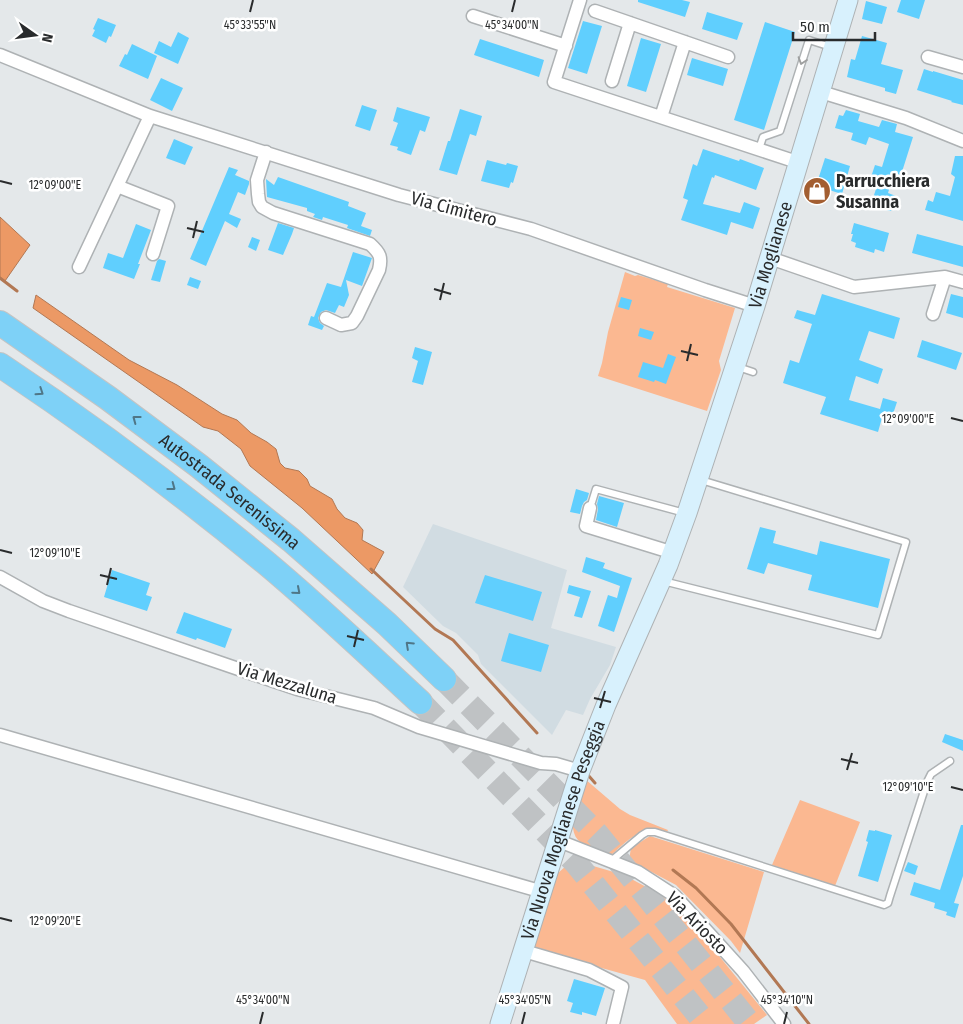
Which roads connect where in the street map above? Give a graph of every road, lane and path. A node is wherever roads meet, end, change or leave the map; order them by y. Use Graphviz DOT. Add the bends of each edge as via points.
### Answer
graph roads {
  1 [pos="580,0"];
  2 [pos="848,0"];
  3 [pos="595,11"];
  4 [pos="473,16"];
  5 [pos="630,23"];
  6 [pos="685,42"];
  7 [pos="566,46"];
  8 [pos="834,48"];
  9 [pos="0,55"];
  10 [pos="728,57"];
  11 [pos="928,57"];
  12 [pos="963,67"];
  13 [pos="612,81"];
  14 [pos="821,92"];
  15 [pos="150,116"];
  16 [pos="661,117"];
  17 [pos="963,141"];
  18 [pos="759,149"];
  19 [pos="266,152"];
  20 [pos="800,162"];
  21 [pos="117,186"];
  22 [pos="153,254"];
  23 [pos="770,258"];
  24 [pos="79,267"];
  25 [pos="945,277"];
  26 [pos="963,282"];
  27 [pos="755,306"];
  28 [pos="932,314"];
  29 [pos="326,318"];
  30 [pos="0,323"];
  31 [pos="0,364"];
  32 [pos="719,416"];
  33 [pos="698,479"];
  34 [pos="591,505"];
  35 [pos="687,513"];
  36 [pos="672,554"];
  37 [pos="0,577"];
  38 [pos="661,580"];
  39 [pos="444,679"];
  40 [pos="420,702"];
  41 [pos="0,735"];
  42 [pos="950,761"];
  43 [pos="580,771"];
  44 [pos="559,841"];
  45 [pos="611,861"];
  46 [pos="543,892"];
  47 [pos="524,950"];
  48 [pos="500,1024"];
  49 [pos="613,1024"];
  50 [pos="784,1024"];
  1 -- 7 [label="street"];
  2 -- 8 [label="main road, Via Moglianese"];
  3 -- 5 [label="street"];
  4 -- 7 [label="street"];
  5 -- 6 [label="street"];
  5 -- 13 [label="street"];
  6 -- 10 [label="street"];
  6 -- 16 [label="street"];
  7 -- 16 [label="street" via="554,82"];
  8 -- 14 [label="main road, Via Moglianese"];
  8 -- 18 [label="lane, one-way" via="809,40 780,131 763,137"];
  9 -- 15 [label="street, Via Cimitero"];
  11 -- 12 [label="street"];
  14 -- 17 [label="street" via="906,118"];
  14 -- 20 [label="main road, Via Moglianese"];
  15 -- 19 [label="street, Via Cimitero"];
  15 -- 21 [label="street"];
  16 -- 18 [label="street"];
  18 -- 20 [label="street"];
  19 -- 27 [label="street, Via Cimitero" via="399,194 531,229"];
  19 -- 29 [label="street" via="257,180 262,207 370,244 378,251 379,270 352,323 341,325"];
  20 -- 23 [label="main road, Via Moglianese"];
  21 -- 22 [label="street" via="168,206"];
  21 -- 24 [label="street"];
  23 -- 25 [label="street" via="854,287"];
  23 -- 27 [label="main road, Via Moglianese"];
  25 -- 26 [label="street"];
  25 -- 28 [label="street"];
  27 -- 32 [label="main road, Via Moglianese" via="745,369"];
  39 -- 30 [label="highway, Autostrada Serenissima, one-way" via="284,534 108,398"];
  31 -- 40 [label="highway, Autostrada Serenissima, one-way" via="177,491 266,564"];
  32 -- 33 [label="main road, Via Nuova Moglianese Peseggia"];
  33 -- 35 [label="main road, Via Nuova Moglianese Peseggia"];
  33 -- 38 [label="lane" via="906,542 878,635"];
  34 -- 35 [label="lane" via="596,489"];
  34 -- 36 [label="street" via="586,526"];
  35 -- 36 [label="main road, Via Nuova Moglianese Peseggia"];
  36 -- 38 [label="main road, Via Nuova Moglianese Peseggia"];
  37 -- 43 [label="street, Via Mezzaluna" via="43,602 297,689 374,708 419,727"];
  38 -- 43 [label="main road, Via Nuova Moglianese Peseggia"];
  41 -- 46 [label="street"];
  42 -- 45 [label="lane" via="931,774 927,782 888,903 655,832 642,835"];
  43 -- 44 [label="main road, Via Nuova Moglianese Peseggia"];
  44 -- 45 [label="street, Via Ariosto"];
  44 -- 46 [label="main road, Via Nuova Moglianese Peseggia"];
  45 -- 50 [label="street, Via Ariosto" via="638,872 675,896 743,971"];
  46 -- 47 [label="main road, Via Nuova Moglianese Peseggia"];
  47 -- 48 [label="main road, Via Nuova Moglianese Peseggia"];
  47 -- 49 [label="street" via="589,970 622,987"];
}
